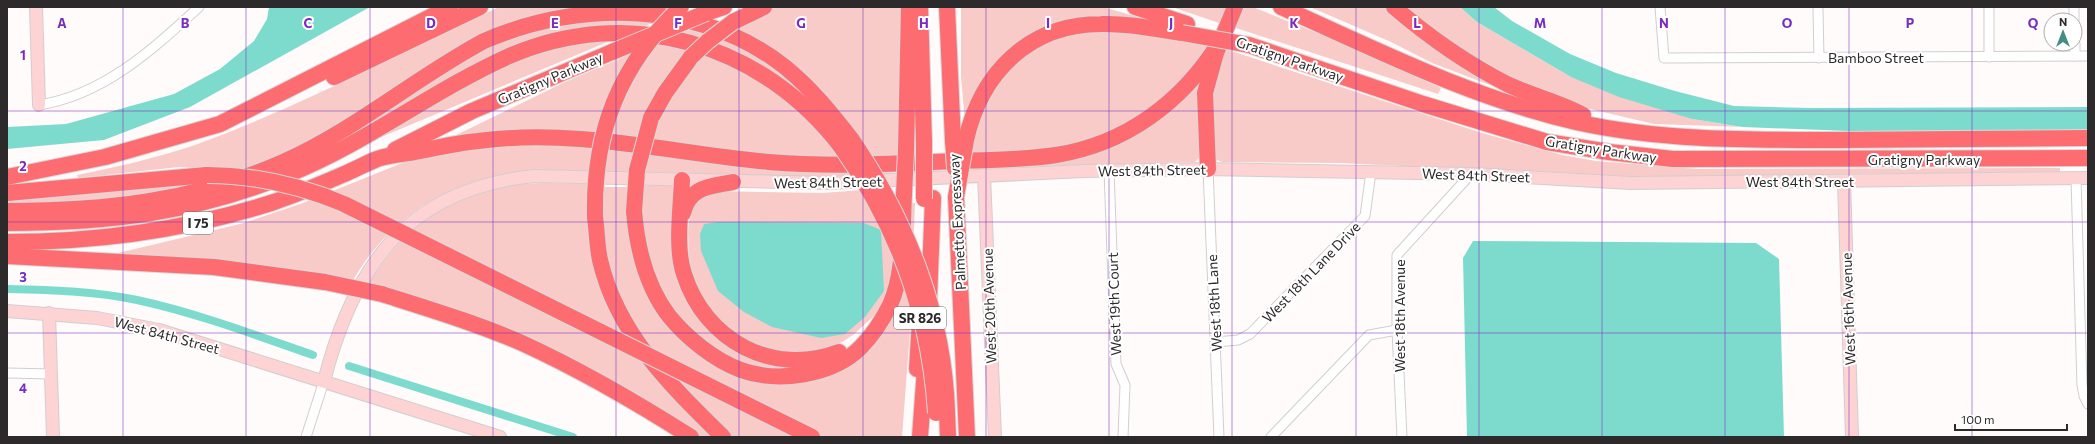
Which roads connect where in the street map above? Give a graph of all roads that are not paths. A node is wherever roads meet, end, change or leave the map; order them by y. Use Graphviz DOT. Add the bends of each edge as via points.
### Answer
graph roads {
  1 [pos="36,7"];
  2 [pos="199,7"];
  3 [pos="450,7"];
  4 [pos="480,7"];
  5 [pos="681,7"];
  6 [pos="724,7"];
  7 [pos="764,7"];
  8 [pos="909,7"];
  9 [pos="920,7"];
  10 [pos="929,7"];
  11 [pos="947,7"];
  12 [pos="1135,7"];
  13 [pos="1235,7"];
  14 [pos="1281,7"];
  15 [pos="1394,7"];
  16 [pos="1660,7"];
  17 [pos="1989,7"];
  18 [pos="1818,8"];
  19 [pos="1185,29"];
  20 [pos="1219,43"];
  21 [pos="2075,52"];
  22 [pos="2075,56"];
  23 [pos="2088,56"];
  24 [pos="1989,57"];
  25 [pos="1819,58"];
  26 [pos="39,105"];
  27 [pos="220,124"];
  28 [pos="1606,127"];
  29 [pos="2088,138"];
  30 [pos="960,140"];
  31 [pos="928,142"];
  32 [pos="847,144"];
  33 [pos="379,158"];
  34 [pos="2088,158"];
  35 [pos="1208,169"];
  36 [pos="1109,170"];
  37 [pos="1371,172"];
  38 [pos="1471,174"];
  39 [pos="984,175"];
  40 [pos="7,177"];
  41 [pos="2076,178"];
  42 [pos="2088,178"];
  43 [pos="682,180"];
  44 [pos="1844,181"];
  45 [pos="733,182"];
  46 [pos="7,193"];
  47 [pos="928,198"];
  48 [pos="7,211"];
  49 [pos="681,221"];
  50 [pos="7,223"];
  51 [pos="7,242"];
  52 [pos="7,256"];
  53 [pos="2084,290"];
  54 [pos="7,311"];
  55 [pos="49,313"];
  56 [pos="882,320"];
  57 [pos="1397,330"];
  58 [pos="1216,342"];
  59 [pos="7,373"];
  60 [pos="52,374"];
  61 [pos="324,381"];
  62 [pos="2085,385"];
  63 [pos="2088,404"];
  64 [pos="942,413"];
  65 [pos="53,437"];
  66 [pos="306,437"];
  67 [pos="500,437"];
  68 [pos="691,437"];
  69 [pos="723,437"];
  70 [pos="812,437"];
  71 [pos="912,437"];
  72 [pos="920,437"];
  73 [pos="937,437"];
  74 [pos="948,437"];
  75 [pos="967,437"];
  76 [pos="995,437"];
  77 [pos="1123,437"];
  78 [pos="1219,437"];
  79 [pos="1271,437"];
  80 [pos="1402,437"];
  81 [pos="1852,437"];
  1 -- 26 [label="street"];
  2 -- 26 [label="street" via="149,52 105,82 74,97"];
  3 -- 27 [label="highway"];
  4 -- 27 [label="highway" via="267,108"];
  5 -- 69 [label="highway, bridge" via="646,44 627,74 610,111 598,159 595,217 600,260 611,293 626,325 652,364"];
  6 -- 33 [label="highway, Gratigny Parkway, bridge" via="472,111"];
  7 -- 56 [label="highway, bridge" via="733,22 691,57 665,93 651,118 637,170 634,211 645,268 655,294 670,316 691,338 713,355 741,370 764,376 807,374 826,368 861,348"];
  8 -- 56 [label="highway, bridge" via="906,151 900,265 896,286"];
  9 -- 31 [label="highway, SR 826"];
  10 -- 31 [label="highway"];
  11 -- 30 [label="highway, Palmetto Expressway"];
  12 -- 19 [label="highway, Gratigny Parkway"];
  13 -- 20 [label="highway"];
  14 -- 28 [label="highway, Gratigny Parkway" via="1449,82 1513,105 1576,122"];
  15 -- 28 [label="highway" via="1426,34 1467,62 1508,84"];
  16 -- 25 [label="street, Bamboo Street" via="1664,58"];
  17 -- 24 [label="street"];
  18 -- 25 [label="street"];
  19 -- 30 [label="highway" via="1101,24 1070,28 1045,36 1017,52 992,78"];
  19 -- 34 [label="highway, Gratigny Parkway, bridge" via="1249,45 1423,104 1547,142 1609,152 1673,159"];
  20 -- 33 [label="highway" via="1188,85 1139,125 1094,146 1053,156 814,164 718,156 583,138 541,136 472,141"];
  20 -- 35 [label="highway" via="1205,99"];
  21 -- 22 [label="street"];
  22 -- 23 [label="street, Bamboo Street"];
  22 -- 24 [label="street, Bamboo Street"];
  24 -- 25 [label="street, Bamboo Street"];
  27 -- 40 [label="highway" via="105,157"];
  28 -- 29 [label="highway, Gratigny Parkway" via="1686,138 1754,140"];
  30 -- 75 [label="highway, Palmetto Expressway / SR 826, bridge" via="956,197"];
  31 -- 47 [label="highway, SR 826, bridge"];
  32 -- 48 [label="highway" via="826,108 795,76 774,59 734,36 700,22 657,11 619,8 587,10 546,17 494,36 327,140 286,161 234,181 177,197 110,208"];
  32 -- 50 [label="highway" via="770,78 712,49 668,37 625,33 592,35 539,45 506,58 341,150 290,174 245,191 135,217 74,223"];
  32 -- 64 [label="highway, bridge" via="909,276 927,342"];
  33 -- 51 [label="highway, I 75" via="286,198 203,222 97,239"];
  35 -- 36 [label="street, West 84th Street"];
  35 -- 37 [label="street, West 84th Street"];
  35 -- 58 [label="street, West 18th Lane"];
  36 -- 39 [label="street, West 84th Street"];
  36 -- 77 [label="street, West 19th Court" via="1116,364 1125,385"];
  37 -- 38 [label="street, West 84th Street"];
  37 -- 58 [label="street, West 18th Lane Drive" via="1365,216 1250,334 1238,340"];
  38 -- 44 [label="street, West 84th Street" via="1631,183"];
  38 -- 57 [label="street, West 18th Avenue" via="1397,255"];
  39 -- 45 [label="street, West 84th Street" via="830,183"];
  39 -- 76 [label="street, West 20th Avenue"];
  41 -- 42 [label="street, West 84th Street"];
  41 -- 44 [label="street, West 84th Street"];
  41 -- 53 [label="street"];
  43 -- 45 [label="street, West 84th Street"];
  43 -- 49 [label="highway"];
  43 -- 61 [label="street, West 84th Street" via="534,176 489,183 444,200 430,208 399,234 367,271 344,316"];
  44 -- 81 [label="street, West 16th Avenue"];
  45 -- 49 [label="highway" via="698,190 685,204"];
  46 -- 70 [label="highway, bridge" via="208,175 263,179 306,189 344,204"];
  47 -- 71 [label="highway, SR 826"];
  47 -- 72 [label="highway" via="930,283"];
  49 -- 56 [label="highway" via="680,249 683,273 693,296 704,314 722,333 744,349 789,360 825,357 855,344"];
  52 -- 68 [label="highway, bridge" via="214,267 325,282 382,294 453,316 521,343 637,402"];
  53 -- 62 [label="street"];
  54 -- 55 [label="street, West 84th Street"];
  55 -- 60 [label="street"];
  55 -- 61 [label="street, West 84th Street" via="108,319 152,328"];
  57 -- 79 [label="street" via="1369,334"];
  57 -- 80 [label="street, West 18th Avenue"];
  58 -- 78 [label="street, West 18th Lane"];
  59 -- 60 [label="street"];
  60 -- 65 [label="street"];
  61 -- 66 [label="street"];
  61 -- 67 [label="street, West 84th Street"];
  62 -- 63 [label="street" via="2084,396"];
  64 -- 73 [label="highway"];
  64 -- 74 [label="highway"];
}
